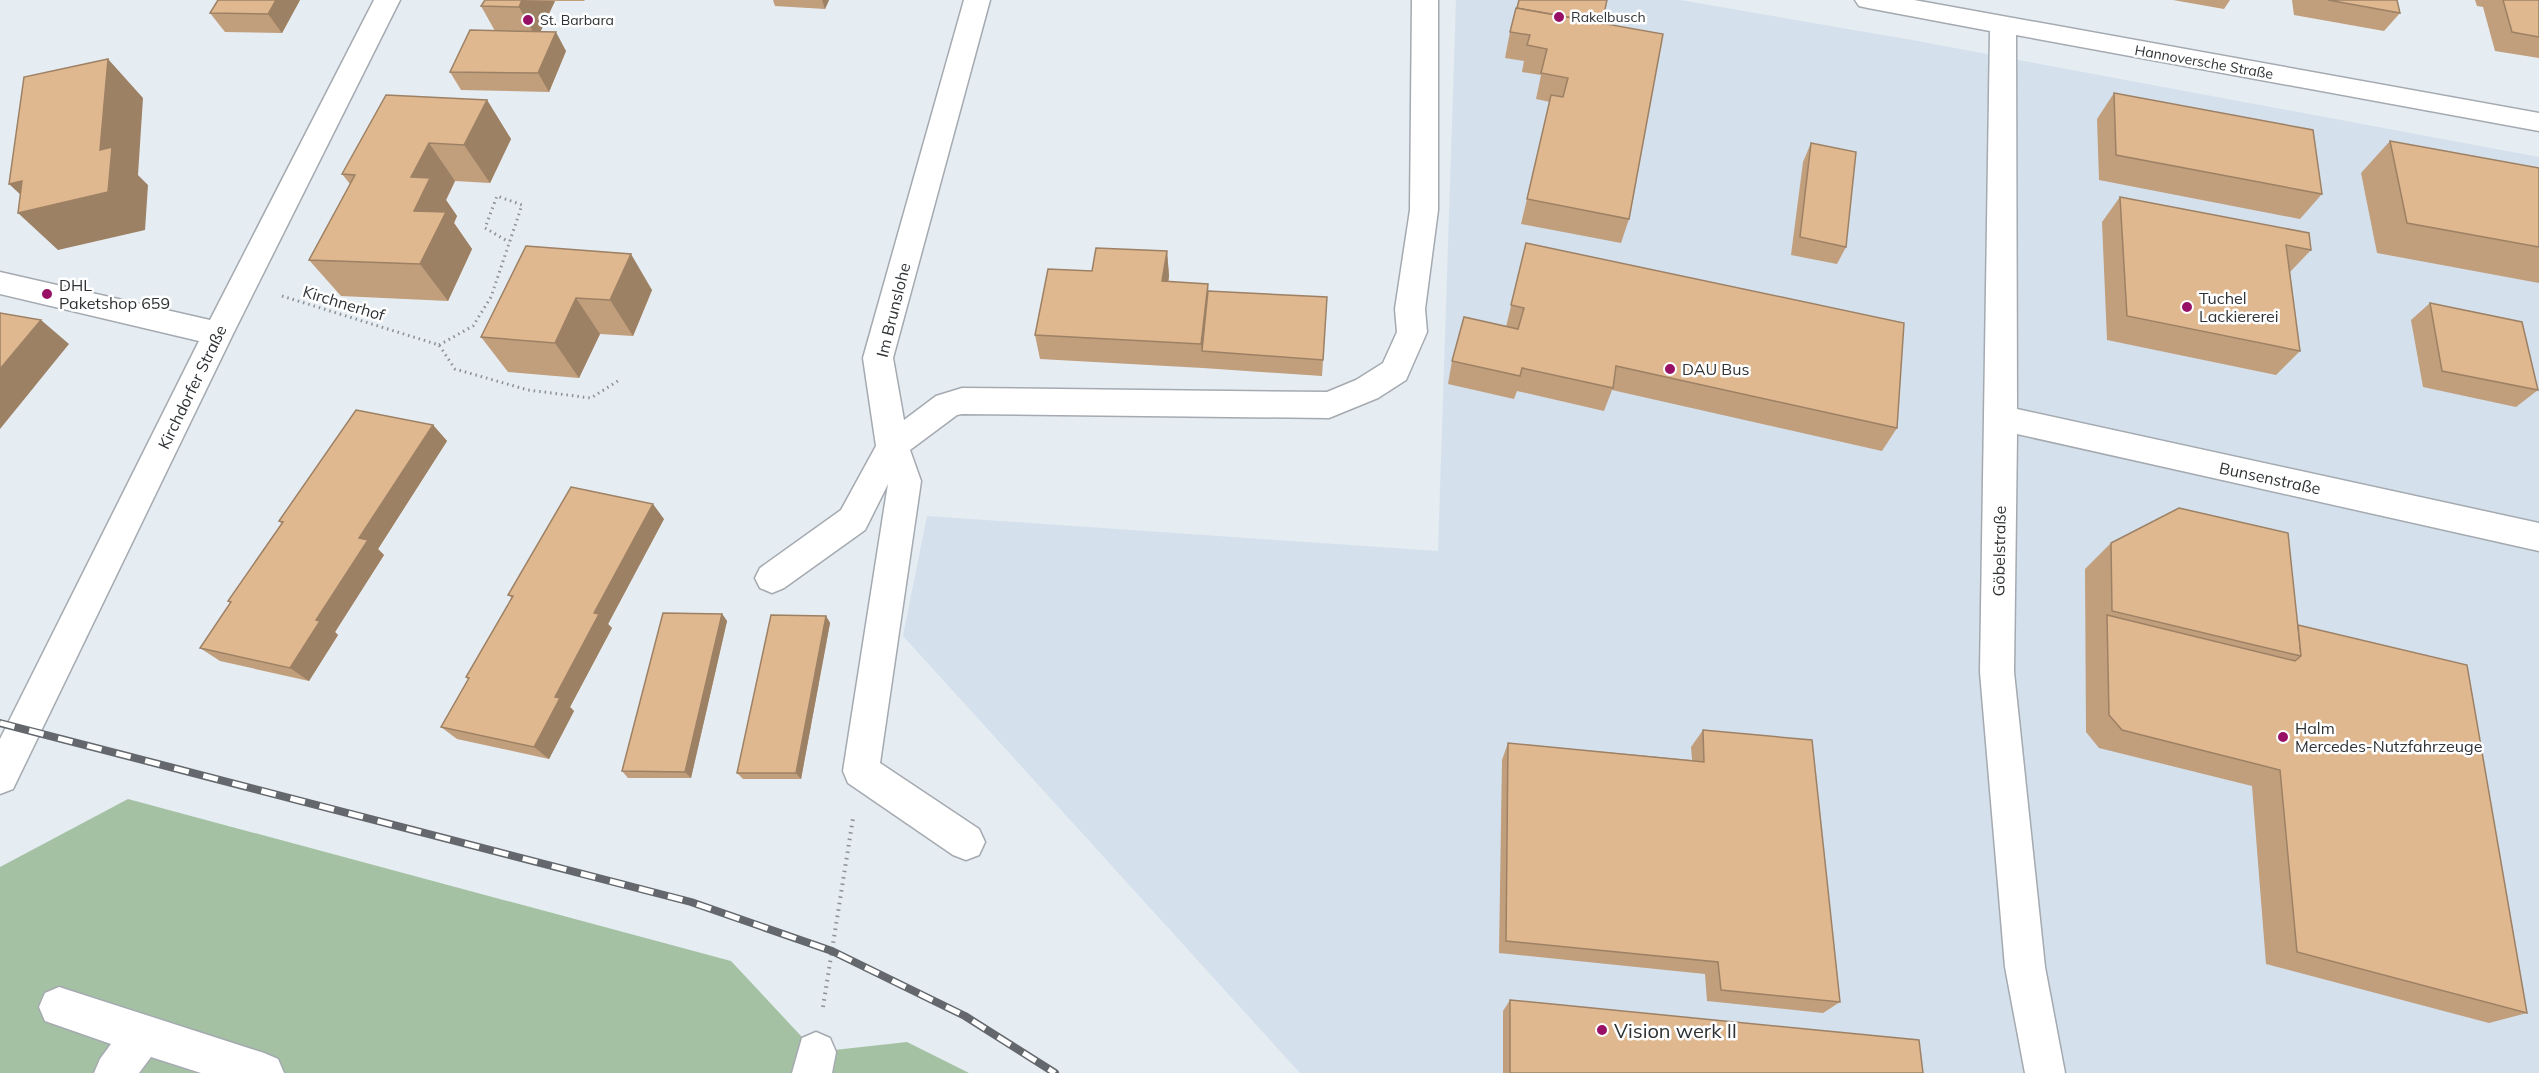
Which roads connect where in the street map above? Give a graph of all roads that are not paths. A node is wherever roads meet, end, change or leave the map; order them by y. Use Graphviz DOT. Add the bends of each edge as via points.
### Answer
graph roads {
  1 [pos="387,0"];
  2 [pos="977,0"];
  3 [pos="1425,0"];
  4 [pos="1880,1"];
  5 [pos="2003,26"];
  6 [pos="2539,122"];
  7 [pos="0,283"];
  8 [pos="218,334"];
  9 [pos="2001,418"];
  10 [pos="892,446"];
  11 [pos="2539,537"];
  12 [pos="772,578"];
  13 [pos="0,777"];
  14 [pos="966,842"];
  15 [pos="59,1007"];
  16 [pos="143,1034"];
  17 [pos="114,1073"];
  18 [pos="264,1073"];
  19 [pos="2045,1073"];
  1 -- 8 [label="street, Kirchdorfer Straße"];
  2 -- 10 [label="street, Im Brunslohe" via="878,358"];
  3 -- 10 [label="street" via="1424,210 1410,309 1412,332 1395,371 1367,389 1329,405 962,401 947,405"];
  4 -- 5 [label="street, Hannoversche Straße"];
  5 -- 6 [label="street, Hannoversche Straße"];
  5 -- 9 [label="street, Göbelstraße"];
  7 -- 8 [label="street"];
  8 -- 13 [label="street, Kirchdorfer Straße"];
  9 -- 11 [label="street, Bunsenstraße"];
  9 -- 19 [label="street, Göbelstraße" via="1997,672 2025,967"];
  10 -- 12 [label="street" via="853,520"];
  10 -- 14 [label="street, Im Brunslohe" via="905,481 861,771"];
  15 -- 16 [label="street"];
  16 -- 17 [label="street"];
  16 -- 18 [label="street"];
}
